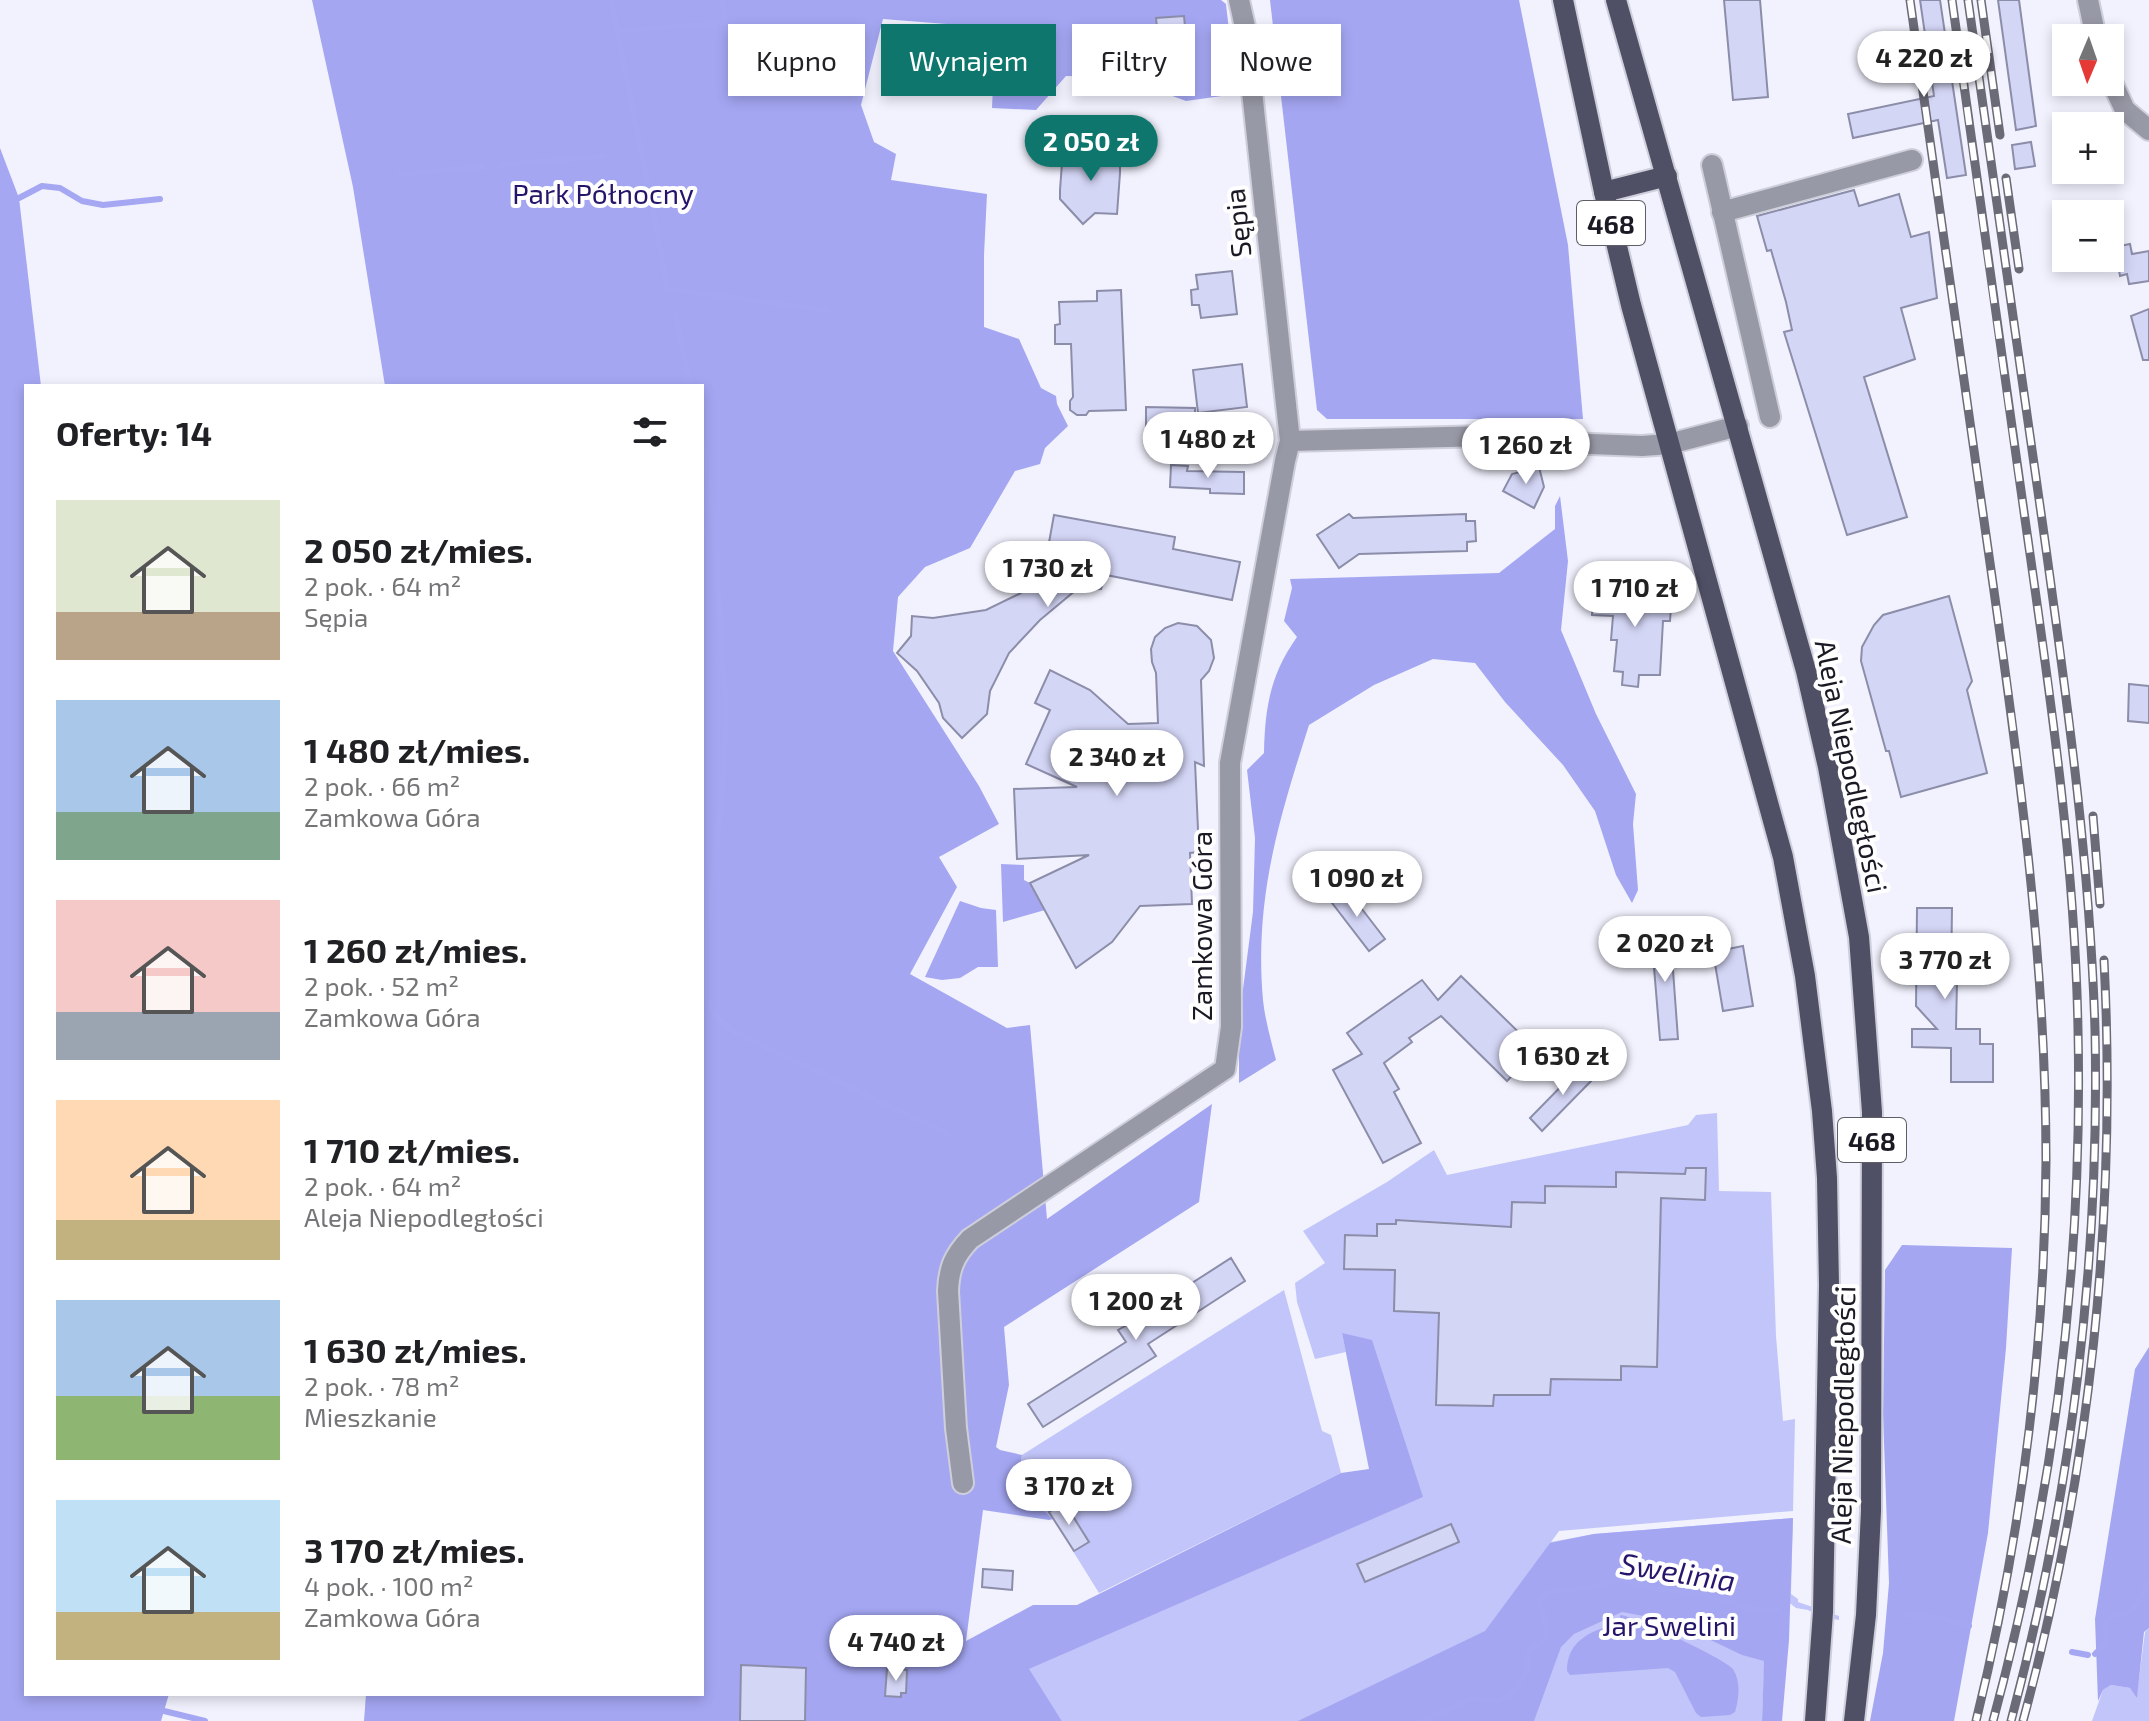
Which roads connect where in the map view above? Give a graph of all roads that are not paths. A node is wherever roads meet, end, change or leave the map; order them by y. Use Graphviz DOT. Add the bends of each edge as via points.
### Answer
graph roads {
  1 [pos="1239,0"];
  2 [pos="1563,0"];
  3 [pos="1616,0"];
  4 [pos="2088,0"];
  5 [pos="2093,24"];
  6 [pos="2118,96"];
  7 [pos="2149,130"];
  8 [pos="1912,160"];
  9 [pos="1712,165"];
  10 [pos="1667,176"];
  11 [pos="1604,192"];
  12 [pos="1722,212"];
  13 [pos="1770,417"];
  14 [pos="1738,426"];
  15 [pos="1290,441"];
  16 [pos="1669,444"];
  17 [pos="963,1483"];
  18 [pos="1815,1721"];
  19 [pos="1854,1721"];
  1 -- 15 [label="street, Sępia"];
  2 -- 11 [label="main road, Aleja Niepodległości / 468"];
  3 -- 10 [label="main road, Aleja Niepodległości / 468"];
  4 -- 5 [label="street"];
  6 -- 7 [label="street" via="2125,110"];
  8 -- 12 [label="street"];
  9 -- 12 [label="street"];
  10 -- 11 [label="main road"];
  10 -- 14 [label="main road, Aleja Niepodległości / 468"];
  11 -- 16 [label="main road, Aleja Niepodległości / 468"];
  12 -- 13 [label="street"];
  14 -- 16 [label="street"];
  14 -- 19 [label="main road, Aleja Niepodległości / 468" via="1806,671 1859,937 1872,1112 1871,1511"];
  15 -- 16 [label="street" via="1486,436 1553,443"];
  15 -- 17 [label="street, Zamkowa Góra" via="1230,763 1231,1027 1225,1069 970,1239 956,1255 948,1291"];
  16 -- 18 [label="main road, Aleja Niepodległości / 468" via="1783,857 1814,1039 1827,1178 1828,1270 1823,1612"];
}
